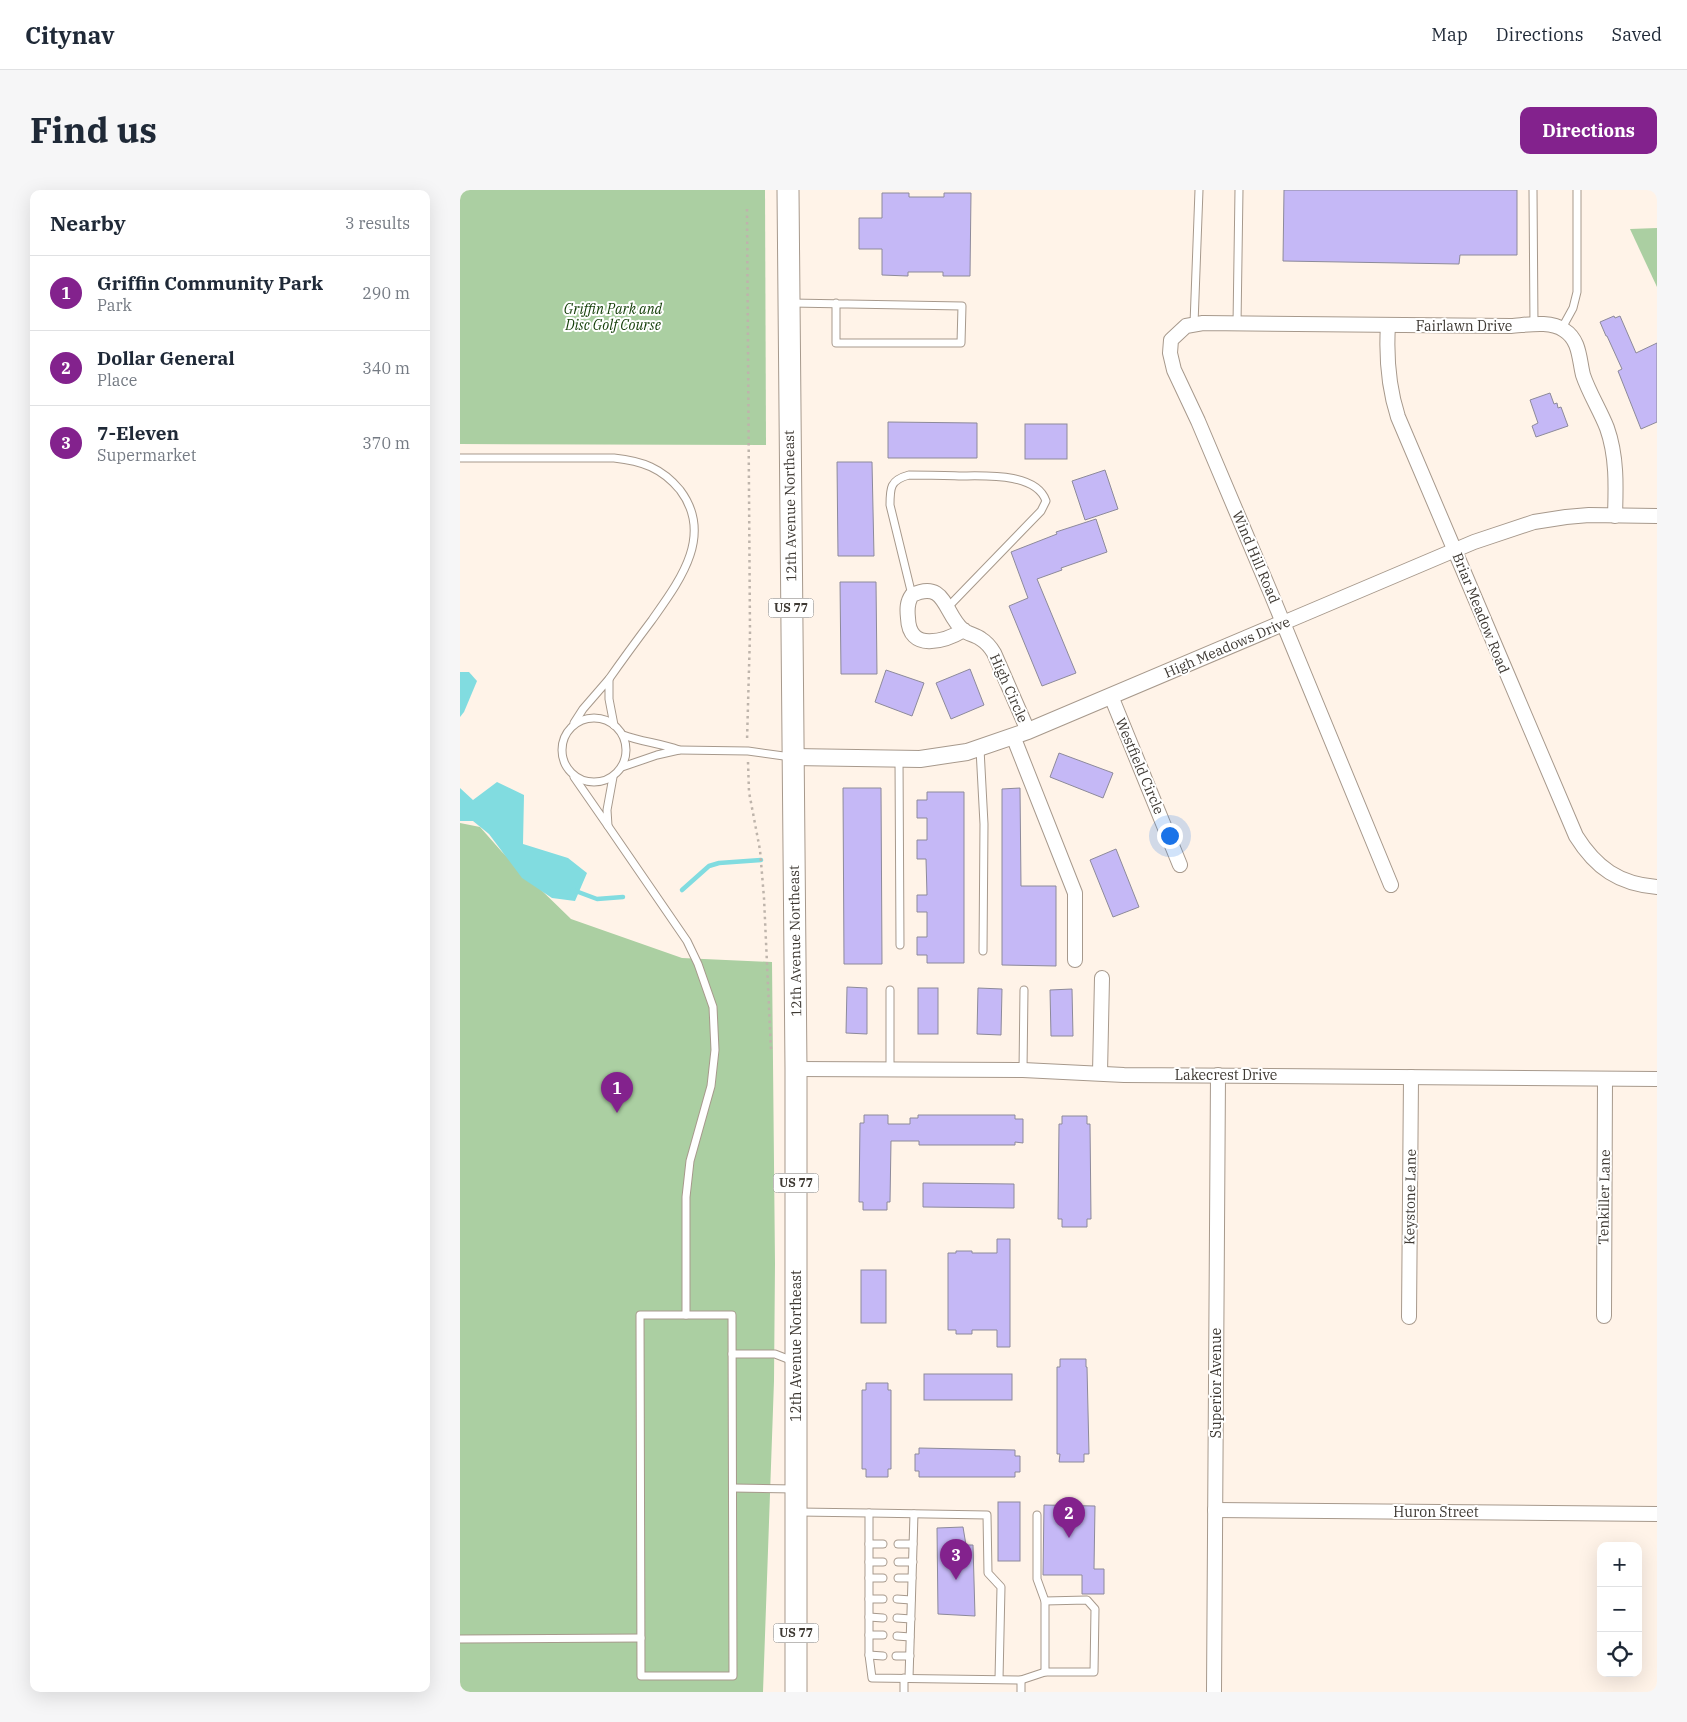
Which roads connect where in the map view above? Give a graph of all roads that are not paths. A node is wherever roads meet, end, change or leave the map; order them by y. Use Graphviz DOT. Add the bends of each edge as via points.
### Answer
graph roads {
  1 [pos="788,190"];
  2 [pos="1199,190"];
  3 [pos="1239,190"];
  4 [pos="1533,190"];
  5 [pos="1577,190"];
  6 [pos="788,303"];
  7 [pos="836,303"];
  8 [pos="1194,324"];
  9 [pos="1237,324"];
  10 [pos="1388,325"];
  11 [pos="1534,325"];
  12 [pos="1562,328"];
  13 [pos="460,458"];
  14 [pos="1615,516"];
  15 [pos="1657,516"];
  16 [pos="1455,550"];
  17 [pos="912,595"];
  18 [pos="948,607"];
  19 [pos="1283,623"];
  20 [pos="964,630"];
  21 [pos="609,679"];
  22 [pos="1111,696"];
  23 [pos="614,726"];
  24 [pos="571,728"];
  25 [pos="1020,733"];
  26 [pos="622,735"];
  27 [pos="980,748"];
  28 [pos="679,750"];
  29 [pos="793,757"];
  30 [pos="899,759"];
  31 [pos="567,766"];
  32 [pos="622,766"];
  33 [pos="612,777"];
  34 [pos="608,826"];
  35 [pos="1180,865"];
  36 [pos="1391,885"];
  37 [pos="1657,887"];
  38 [pos="900,945"];
  39 [pos="984,951"];
  40 [pos="1075,960"];
  41 [pos="1102,978"];
  42 [pos="890,990"];
  43 [pos="1024,990"];
  44 [pos="796,1069"];
  45 [pos="890,1070"];
  46 [pos="1023,1070"];
  47 [pos="1100,1073"];
  48 [pos="1218,1075"];
  49 [pos="1411,1077"];
  50 [pos="1605,1078"];
  51 [pos="1657,1079"];
  52 [pos="686,1315"];
  53 [pos="1604,1316"];
  54 [pos="1409,1317"];
  55 [pos="732,1354"];
  56 [pos="796,1363"];
  57 [pos="732,1488"];
  58 [pos="796,1489"];
  59 [pos="1215,1510"];
  60 [pos="796,1512"];
  61 [pos="869,1513"];
  62 [pos="914,1514"];
  63 [pos="1657,1514"];
  64 [pos="1037,1515"];
  65 [pos="869,1544"];
  66 [pos="883,1544"];
  67 [pos="898,1544"];
  68 [pos="913,1544"];
  69 [pos="869,1562"];
  70 [pos="883,1562"];
  71 [pos="898,1562"];
  72 [pos="913,1562"];
  73 [pos="869,1578"];
  74 [pos="883,1578"];
  75 [pos="898,1578"];
  76 [pos="912,1578"];
  77 [pos="869,1599"];
  78 [pos="883,1599"];
  79 [pos="897,1599"];
  80 [pos="911,1600"];
  81 [pos="1045,1601"];
  82 [pos="869,1617"];
  83 [pos="883,1618"];
  84 [pos="897,1618"];
  85 [pos="911,1619"];
  86 [pos="869,1635"];
  87 [pos="883,1635"];
  88 [pos="897,1636"];
  89 [pos="910,1637"];
  90 [pos="460,1638"];
  91 [pos="641,1638"];
  92 [pos="869,1655"];
  93 [pos="883,1656"];
  94 [pos="896,1656"];
  95 [pos="910,1656"];
  96 [pos="1045,1672"];
  97 [pos="907,1678"];
  98 [pos="999,1679"];
  99 [pos="1021,1680"];
  100 [pos="796,1692"];
  101 [pos="904,1692"];
  102 [pos="1021,1692"];
  103 [pos="1214,1692"];
  1 -- 6 [label="main road, 12th Avenue Northeast / US 77"];
  2 -- 8 [label="lane"];
  3 -- 9 [label="lane"];
  4 -- 11 [label="lane"];
  5 -- 12 [label="lane" via="1577,292"];
  6 -- 7 [label="lane"];
  6 -- 29 [label="main road, 12th Avenue Northeast / US 77"];
  7 -- 7 [label="lane" via="962,306 961,343 836,343"];
  8 -- 9 [label="street, Fairlawn Drive"];
  8 -- 19 [label="street, Wind Hill Road" via="1180,330 1171,340 1174,370"];
  9 -- 10 [label="street, Fairlawn Drive"];
  10 -- 11 [label="street, Fairlawn Drive"];
  10 -- 16 [label="street, Briar Meadow Road" via="1387,370 1392,399"];
  11 -- 12 [label="street, Fairlawn Drive"];
  12 -- 14 [label="street" via="1578,348 1583,376 1607,429 1615,464"];
  13 -- 21 [label="lane" via="634,460 653,467 682,493 694,525 691,557 677,585"];
  14 -- 15 [label="street, High Meadows Drive"];
  14 -- 16 [label="street, High Meadows Drive" via="1551,519"];
  16 -- 19 [label="street, High Meadows Drive"];
  16 -- 37 [label="street, Briar Meadow Road" via="1584,850 1622,880"];
  17 -- 18 [label="street, High Circle" via="924,590 937,593"];
  17 -- 18 [label="lane" via="890,505 893,483 908,475 1002,476 1040,491 1046,501 1041,511"];
  17 -- 20 [label="street" via="907,607 908,626 919,640 938,641"];
  18 -- 20 [label="street, High Circle"];
  19 -- 22 [label="street, High Meadows Drive"];
  19 -- 36 [label="street, Wind Hill Road"];
  20 -- 25 [label="street, High Circle" via="981,638 994,653"];
  21 -- 23 [label="lane"];
  21 -- 24 [label="lane"];
  22 -- 25 [label="street, High Meadows Drive"];
  22 -- 35 [label="street, Westfield Circle"];
  23 -- 24 [label="lane" via="601,719 590,718"];
  23 -- 26 [label="lane"];
  24 -- 31 [label="lane" via="562,746"];
  25 -- 27 [label="street, High Meadows Drive"];
  25 -- 40 [label="street, High Circle" via="1075,893"];
  26 -- 28 [label="lane"];
  26 -- 32 [label="lane" via="627,749"];
  27 -- 30 [label="street, High Meadows Drive" via="942,757"];
  27 -- 39 [label="lane" via="984,824"];
  28 -- 29 [label="lane" via="748,751"];
  28 -- 32 [label="lane"];
  29 -- 30 [label="street, High Meadows Drive"];
  29 -- 44 [label="main road, 12th Avenue Northeast / US 77"];
  30 -- 38 [label="lane"];
  31 -- 33 [label="lane" via="582,780 598,782"];
  31 -- 34 [label="lane"];
  32 -- 33 [label="lane"];
  33 -- 34 [label="lane"];
  34 -- 52 [label="lane" via="687,941 713,1007 715,1050 711,1086 690,1161 686,1197"];
  41 -- 47 [label="street"];
  42 -- 45 [label="lane"];
  43 -- 46 [label="lane"];
  44 -- 45 [label="street, Lakecrest Drive"];
  44 -- 56 [label="main road, 12th Avenue Northeast / US 77"];
  45 -- 46 [label="street, Lakecrest Drive"];
  46 -- 47 [label="street, Lakecrest Drive"];
  47 -- 48 [label="street, Lakecrest Drive"];
  48 -- 49 [label="street, Lakecrest Drive"];
  48 -- 59 [label="street, Superior Avenue"];
  49 -- 50 [label="street, Lakecrest Drive"];
  49 -- 54 [label="street, Keystone Lane"];
  50 -- 51 [label="street, Lakecrest Drive"];
  50 -- 53 [label="street, Tenkiller Lane"];
  52 -- 55 [label="lane" via="732,1315"];
  52 -- 91 [label="lane" via="640,1315"];
  55 -- 56 [label="lane" via="775,1354"];
  55 -- 57 [label="lane"];
  56 -- 58 [label="main road, 12th Avenue Northeast / US 77"];
  57 -- 58 [label="lane"];
  57 -- 91 [label="lane" via="733,1676 641,1676"];
  58 -- 60 [label="main road, 12th Avenue Northeast / US 77"];
  59 -- 63 [label="street, Huron Street"];
  59 -- 103 [label="street, Superior Avenue"];
  60 -- 61 [label="lane"];
  60 -- 100 [label="main road, 12th Avenue Northeast / US 77"];
  61 -- 62 [label="lane"];
  61 -- 65 [label="lane"];
  62 -- 68 [label="lane"];
  62 -- 98 [label="lane" via="986,1515 988,1573 1001,1586"];
  64 -- 81 [label="lane" via="1037,1579"];
  65 -- 66 [label="lane"];
  65 -- 69 [label="lane"];
  67 -- 68 [label="lane"];
  68 -- 72 [label="lane"];
  69 -- 70 [label="lane"];
  69 -- 73 [label="lane"];
  71 -- 72 [label="lane"];
  72 -- 76 [label="lane"];
  73 -- 74 [label="lane"];
  73 -- 77 [label="lane"];
  75 -- 76 [label="lane"];
  76 -- 80 [label="lane"];
  77 -- 78 [label="lane"];
  77 -- 82 [label="lane"];
  79 -- 80 [label="lane"];
  80 -- 85 [label="lane"];
  81 -- 96 [label="lane"];
  81 -- 96 [label="lane" via="1087,1600 1095,1609 1094,1672"];
  82 -- 83 [label="lane"];
  82 -- 86 [label="lane"];
  84 -- 85 [label="lane"];
  85 -- 89 [label="lane"];
  86 -- 87 [label="lane"];
  86 -- 92 [label="lane"];
  88 -- 89 [label="lane"];
  89 -- 95 [label="lane"];
  90 -- 91 [label="lane"];
  92 -- 93 [label="lane"];
  92 -- 97 [label="lane" via="872,1678"];
  94 -- 95 [label="lane"];
  95 -- 97 [label="lane"];
  96 -- 99 [label="lane"];
  97 -- 98 [label="lane"];
  97 -- 101 [label="lane"];
  98 -- 99 [label="lane"];
  99 -- 102 [label="lane"];
}
